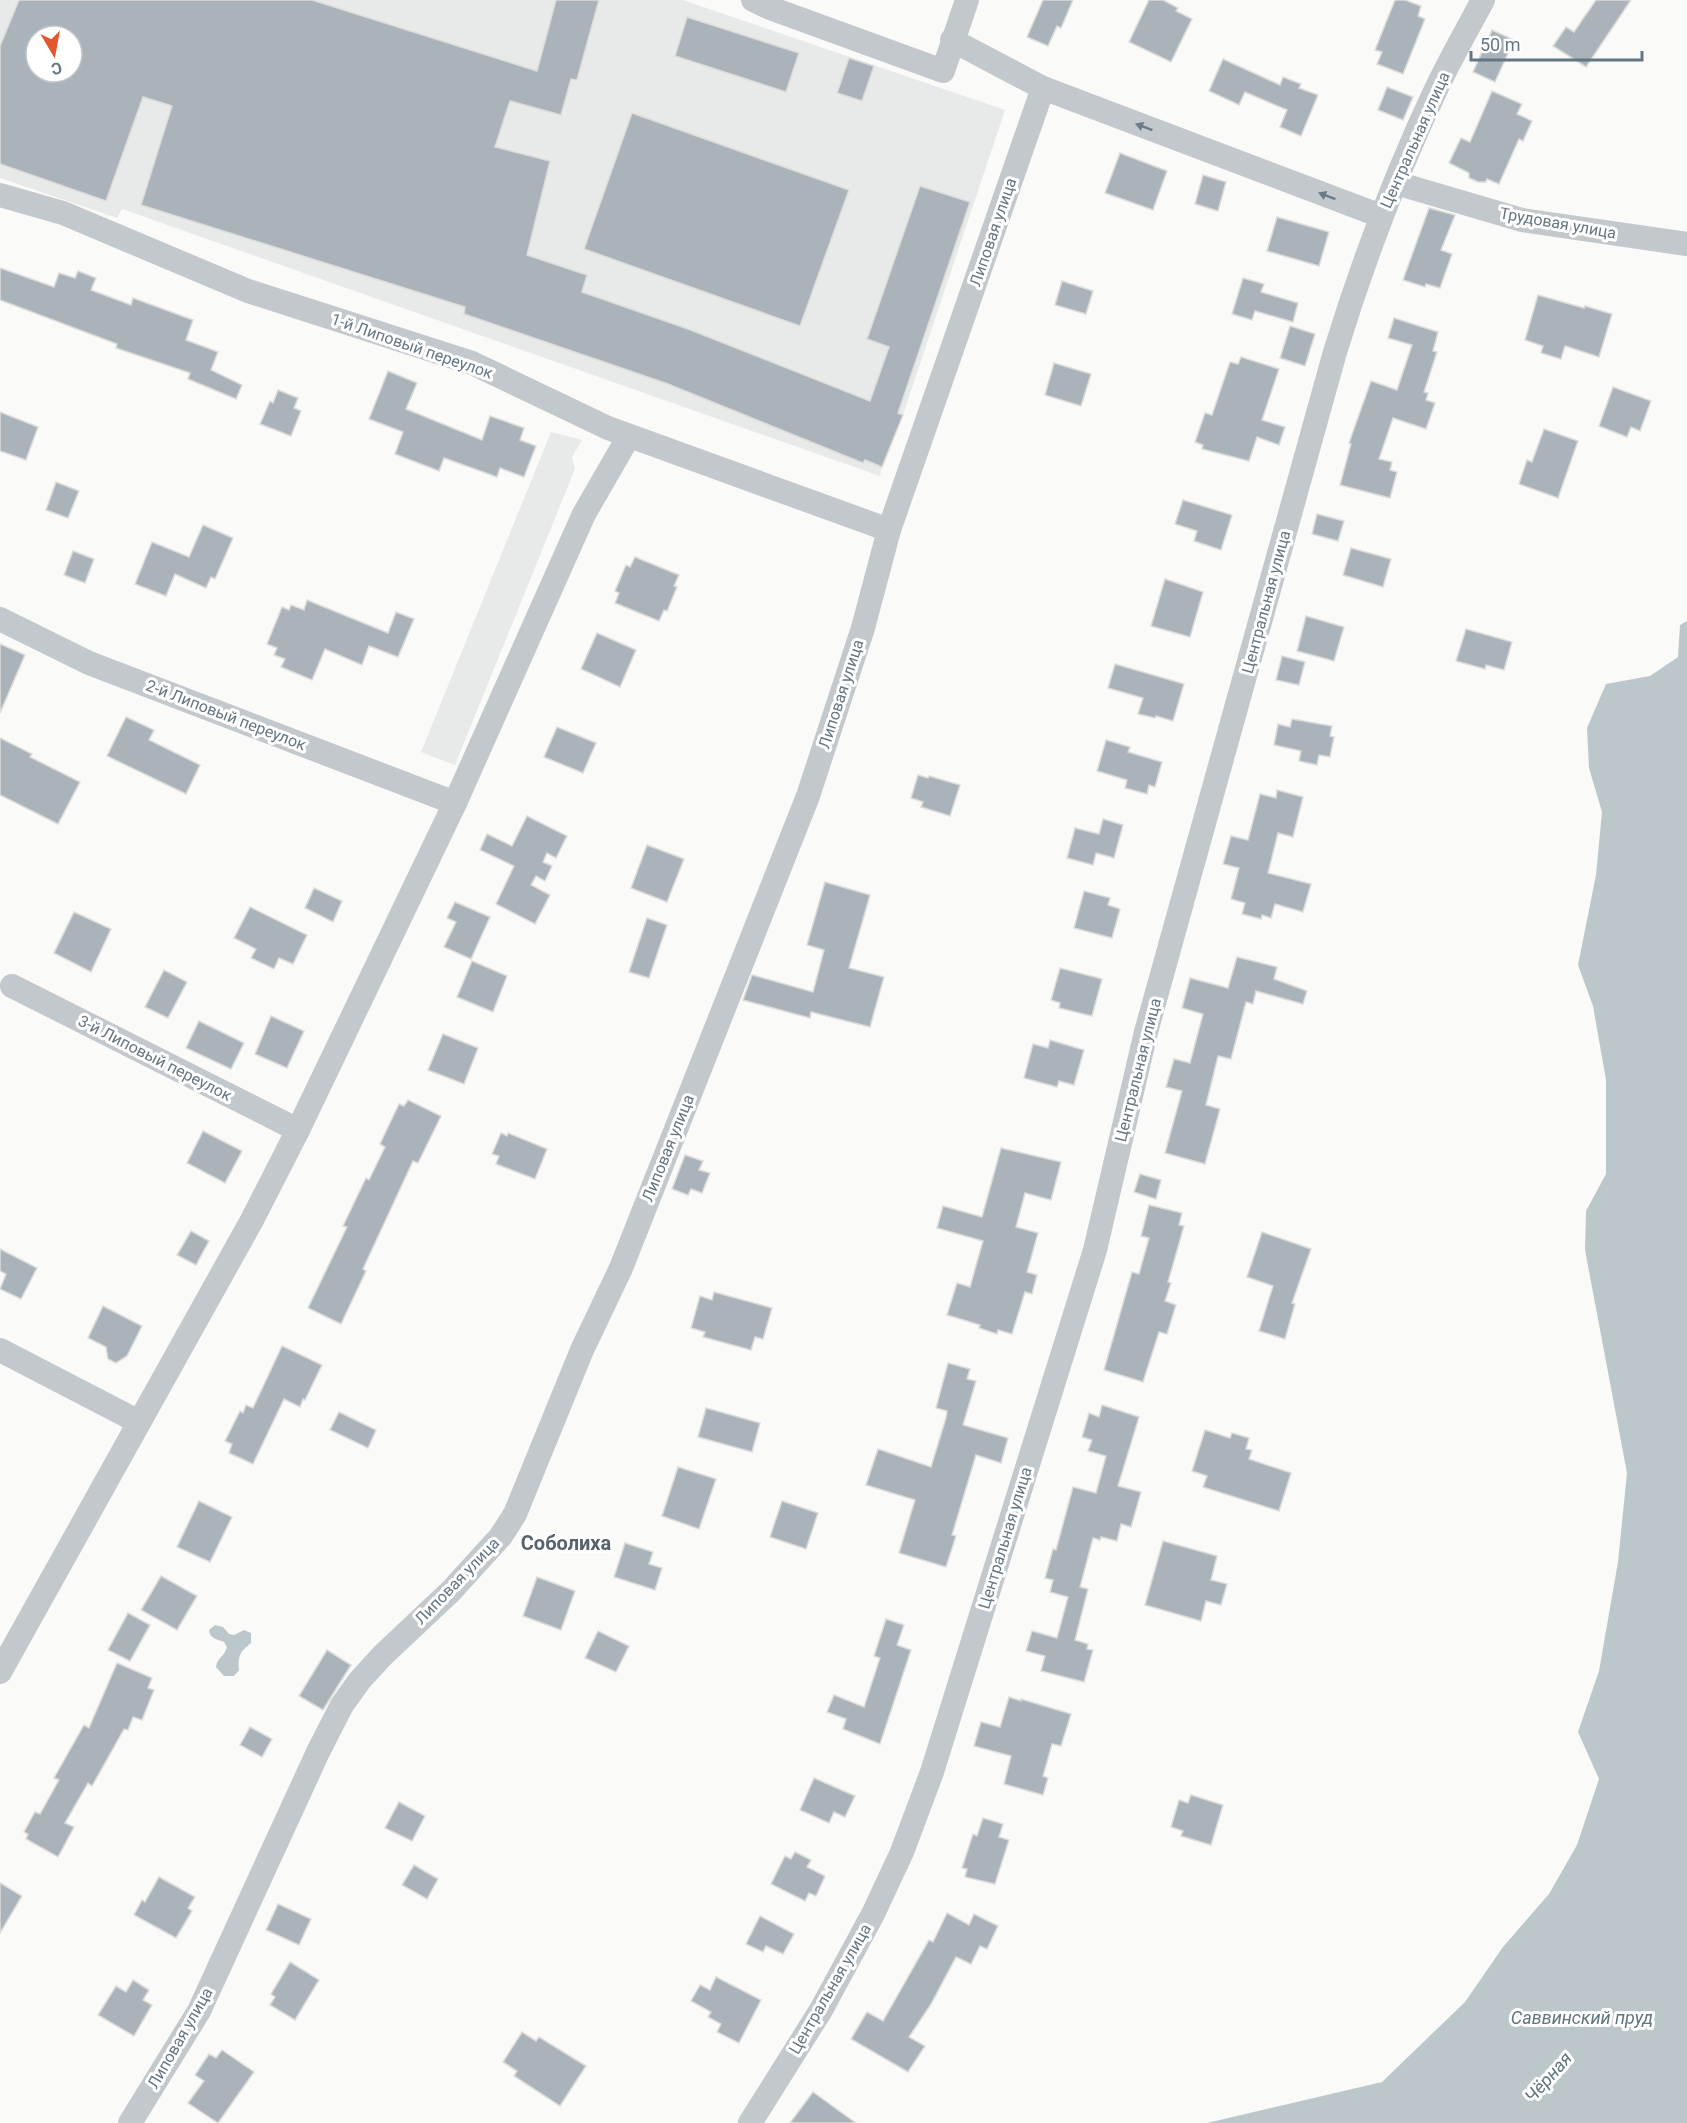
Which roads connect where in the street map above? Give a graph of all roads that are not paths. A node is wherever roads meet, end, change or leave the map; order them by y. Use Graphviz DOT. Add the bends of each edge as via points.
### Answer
graph roads {
  1 [pos="753,0"];
  2 [pos="967,0"];
  3 [pos="1483,0"];
  4 [pos="952,40"];
  5 [pos="1043,88"];
  6 [pos="1396,183"];
  7 [pos="0,195"];
  8 [pos="1382,216"];
  9 [pos="1687,244"];
  10 [pos="629,436"];
  11 [pos="889,530"];
  12 [pos="0,618"];
  13 [pos="455,802"];
  14 [pos="12,986"];
  15 [pos="298,1130"];
  16 [pos="0,1350"];
  17 [pos="140,1422"];
  18 [pos="0,1672"];
  19 [pos="130,2123"];
  20 [pos="750,2123"];
  1 -- 4 [label="street" via="943,70"];
  2 -- 4 [label="street"];
  3 -- 6 [label="street, Центральная улица" via="1438,85"];
  4 -- 5 [label="street"];
  8 -- 5 [label="street, one-way"];
  5 -- 11 [label="street, Липовая улица"];
  6 -- 8 [label="street, Центральная улица"];
  6 -- 9 [label="street, Трудовая улица" via="1522,220"];
  7 -- 10 [label="street, 1-й Липовый переулок" via="63,213 248,291 471,363"];
  8 -- 20 [label="street, Центральная улица" via="1335,352 1178,912 1095,1250 932,1772 873,1914 821,2010"];
  10 -- 11 [label="street, 1-й Липовый переулок"];
  10 -- 13 [label="street" via="584,514"];
  11 -- 19 [label="street, Липовая улица" via="863,628 808,796 621,1268 582,1350 515,1514 501,1536 452,1591 375,1664 342,1705 199,2011"];
  12 -- 13 [label="street, 2-й Липовый переулок" via="89,663"];
  13 -- 15 [label="street"];
  14 -- 15 [label="street, 3-й Липовый переулок"];
  15 -- 17 [label="street"];
  16 -- 17 [label="street"];
  17 -- 18 [label="street"];
}
